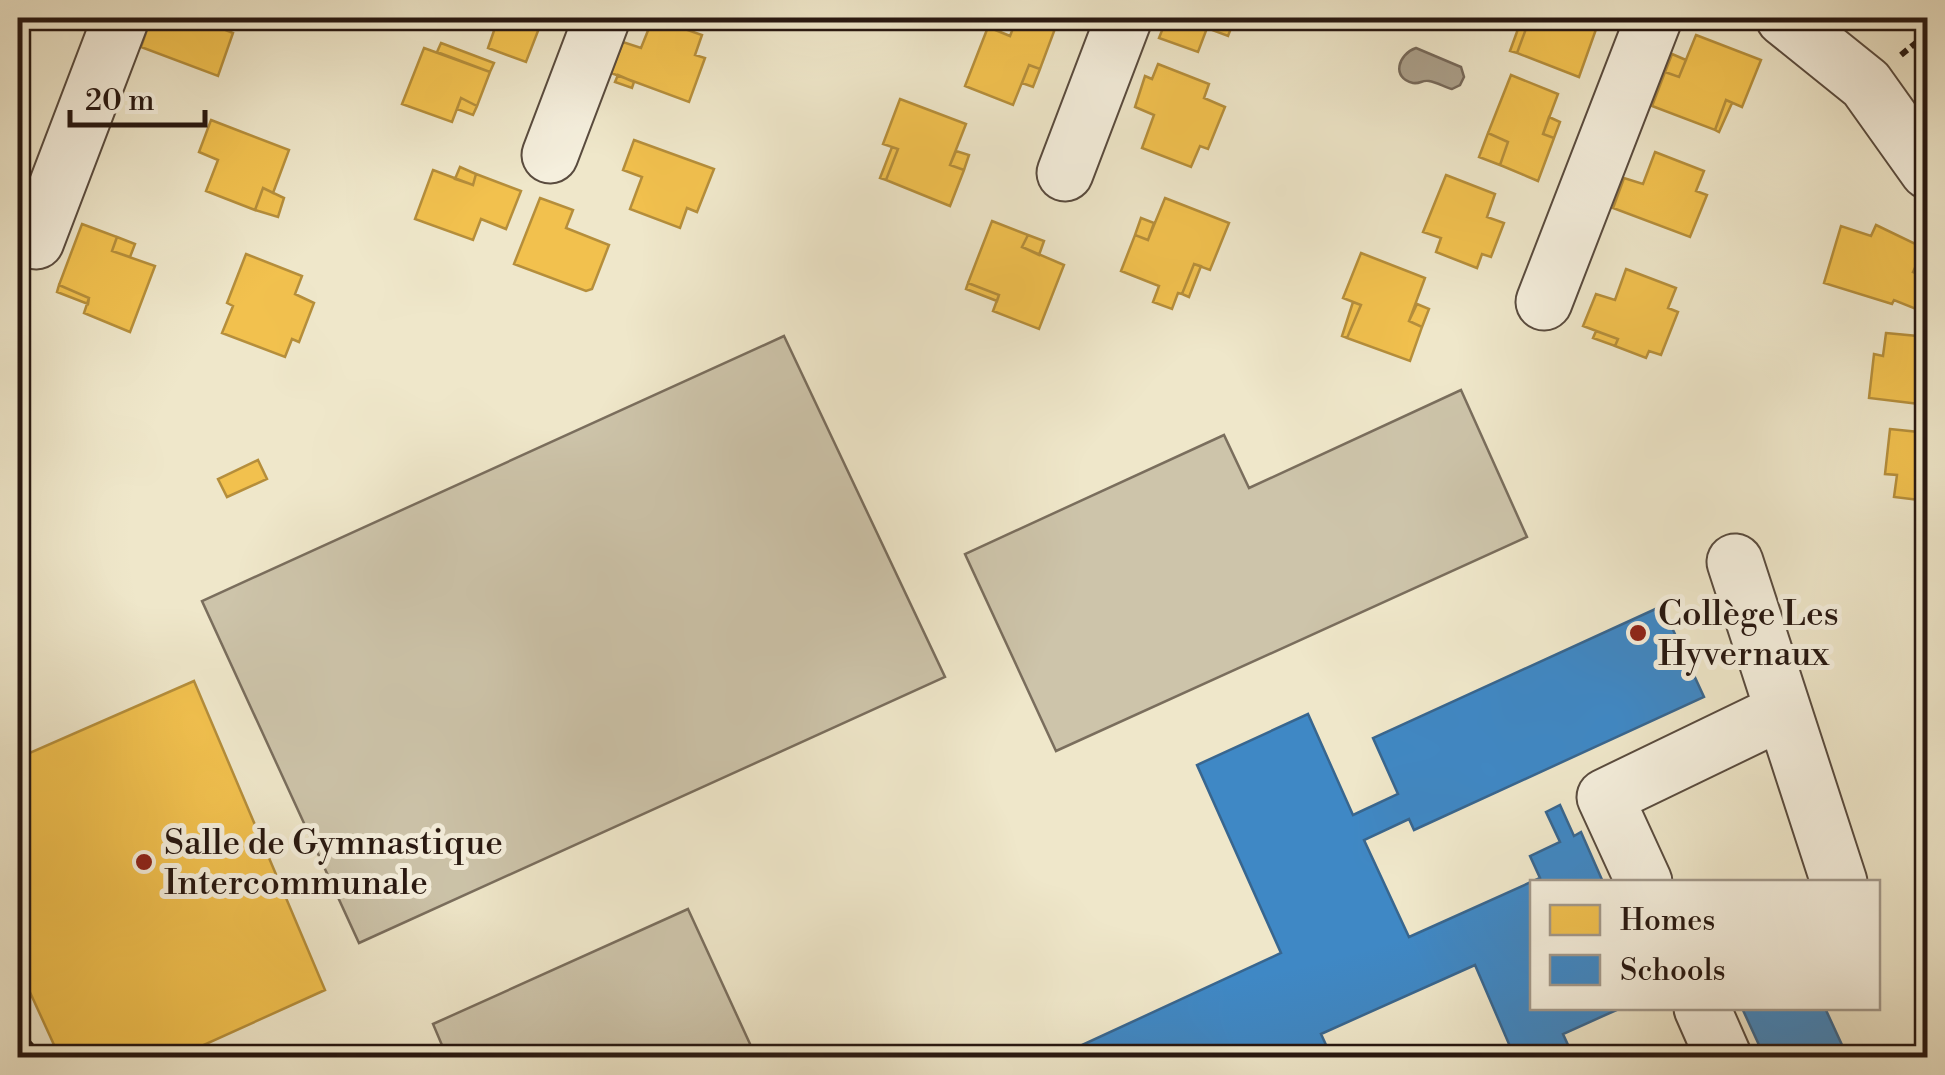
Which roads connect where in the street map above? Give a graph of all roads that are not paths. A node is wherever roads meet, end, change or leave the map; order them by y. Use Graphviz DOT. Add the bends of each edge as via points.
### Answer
graph roads {
  1 [pos="121,18"];
  2 [pos="602,18"];
  3 [pos="1124,18"];
  4 [pos="1654,18"];
  5 [pos="1784,18"];
  6 [pos="550,155"];
  7 [pos="1928,171"];
  8 [pos="1065,173"];
  9 [pos="36,241"];
  10 [pos="1544,302"];
  11 [pos="1735,562"];
  12 [pos="1784,711"];
  13 [pos="1643,880"];
  14 [pos="1838,880"];
  15 [pos="1703,1010"];
  16 [pos="1724,1058"];
  1 -- 9 [label="street"];
  2 -- 6 [label="street"];
  3 -- 8 [label="street"];
  4 -- 10 [label="street"];
  5 -- 7 [label="street" via="1866,84"];
  11 -- 12 [label="street"];
  12 -- 13 [label="street" via="1605,797"];
  12 -- 14 [label="street"];
  15 -- 16 [label="street"];
}
